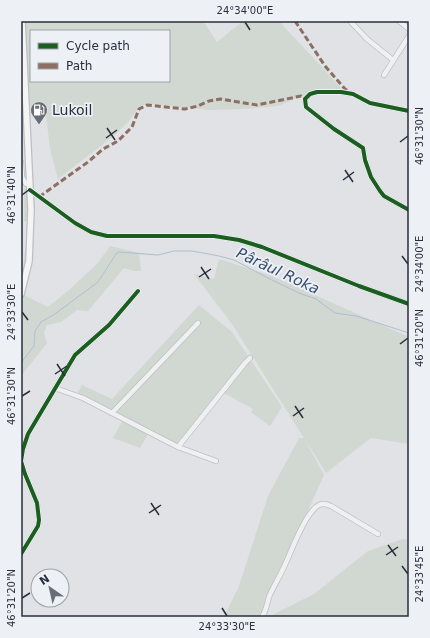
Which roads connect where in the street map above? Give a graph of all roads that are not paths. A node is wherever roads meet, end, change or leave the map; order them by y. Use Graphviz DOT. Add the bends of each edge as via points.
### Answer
graph roads {
  1 [pos="22,21"];
  2 [pos="350,21"];
  3 [pos="398,21"];
  4 [pos="409,29"];
  5 [pos="409,36"];
  6 [pos="393,60"];
  7 [pos="24,75"];
  8 [pos="384,75"];
  9 [pos="21,87"];
  10 [pos="409,111"];
  11 [pos="21,162"];
  12 [pos="30,187"];
  13 [pos="409,210"];
  14 [pos="138,291"];
  15 [pos="21,294"];
  16 [pos="409,304"];
  17 [pos="198,323"];
  18 [pos="250,358"];
  19 [pos="55,388"];
  20 [pos="112,413"];
  21 [pos="178,447"];
  22 [pos="216,461"];
  23 [pos="378,534"];
  24 [pos="21,554"];
  25 [pos="262,617"];
  1 -- 7 [label="main road"];
  2 -- 6 [label="street"];
  3 -- 4 [label="street"];
  5 -- 6 [label="street"];
  6 -- 8 [label="street"];
  7 -- 9 [label="street"];
  7 -- 12 [label="main road"];
  10 -- 13 [label="street" via="370,103 353,94 341,92 317,92 304,99 306,107 363,148 371,177 380,191"];
  11 -- 12 [label="street" via="23,181"];
  12 -- 15 [label="main road" via="29,261"];
  12 -- 16 [label="street" via="75,223 91,232 107,236 214,236 239,240"];
  14 -- 19 [label="street" via="109,325 75,355"];
  17 -- 20 [label="street"];
  18 -- 21 [label="street"];
  19 -- 20 [label="street"];
  19 -- 24 [label="street" via="28,434 22,454 23,468 40,515 38,526"];
  20 -- 21 [label="street"];
  21 -- 22 [label="street"];
  23 -- 25 [label="street" via="331,506 320,504 312,511 288,556"];
}
